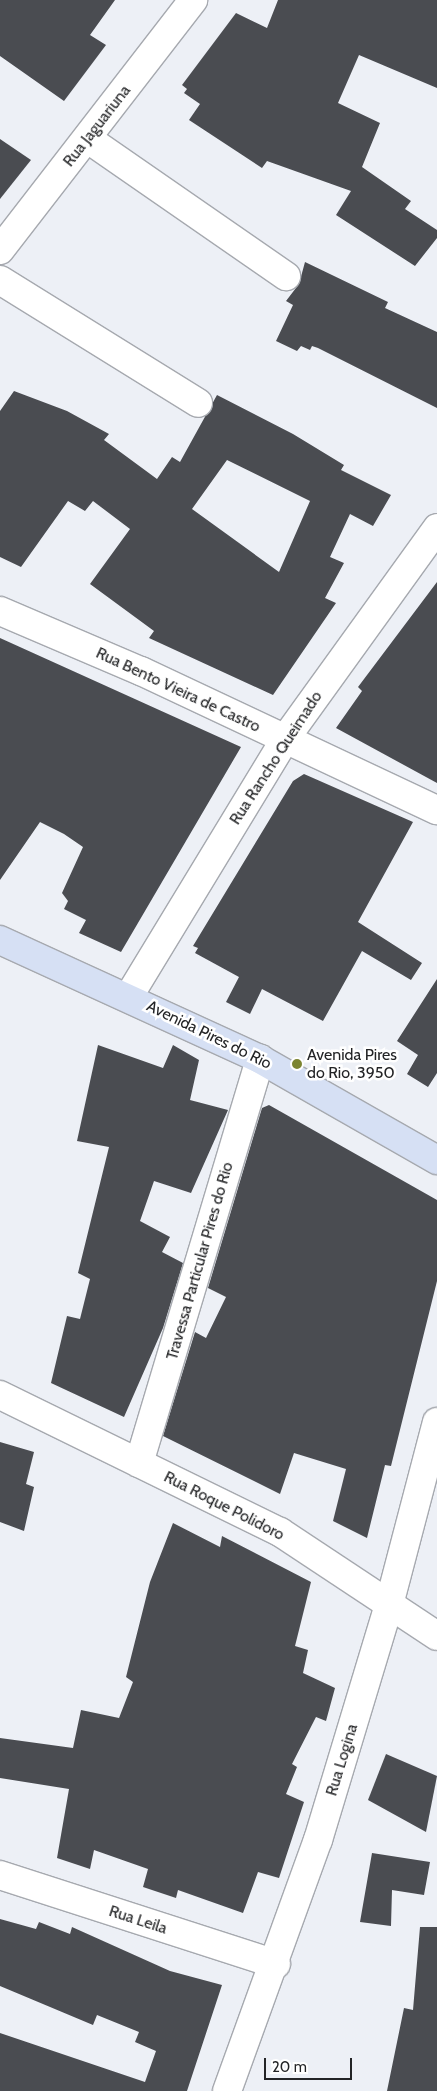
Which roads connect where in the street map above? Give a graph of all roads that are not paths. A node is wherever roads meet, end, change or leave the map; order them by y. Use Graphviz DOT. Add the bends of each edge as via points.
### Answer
graph roads {
  1 [pos="193,0"];
  2 [pos="88,140"];
  3 [pos="0,250"];
  4 [pos="286,276"];
  5 [pos="0,280"];
  6 [pos="198,403"];
  7 [pos="437,528"];
  8 [pos="0,611"];
  9 [pos="285,739"];
  10 [pos="437,810"];
  11 [pos="0,940"];
  12 [pos="129,996"];
  13 [pos="260,1059"];
  14 [pos="437,1160"];
  15 [pos="0,1395"];
  16 [pos="437,1422"];
  17 [pos="139,1463"];
  18 [pos="390,1601"];
  19 [pos="437,1636"];
  20 [pos="0,1875"];
  21 [pos="276,1964"];
  22 [pos="227,2091"];
  1 -- 2 [label="street, Rua Jaguariuna"];
  2 -- 3 [label="street, Rua Jaguariuna"];
  2 -- 4 [label="street"];
  5 -- 6 [label="street"];
  7 -- 9 [label="street, Rua Rancho Queimado"];
  8 -- 9 [label="street, Rua Bento Vieira de Castro"];
  9 -- 10 [label="street, Rua Bento Vieira de Castro"];
  9 -- 12 [label="street, Rua Rancho Queimado"];
  11 -- 12 [label="main road, Avenida Pires do Rio"];
  12 -- 13 [label="main road, Avenida Pires do Rio"];
  13 -- 14 [label="main road, Avenida Pires do Rio"];
  13 -- 17 [label="street, Travessa Particular Pires do Rio"];
  15 -- 17 [label="street, Rua Roque Polidoro"];
  16 -- 18 [label="street, Rua Logina"];
  17 -- 18 [label="street, Rua Roque Polidoro" via="280,1532"];
  18 -- 19 [label="street, Rua Roque Polidoro"];
  18 -- 21 [label="street, Rua Logina"];
  20 -- 21 [label="street, Rua Leila"];
  21 -- 22 [label="street, Rua Logina"];
}
